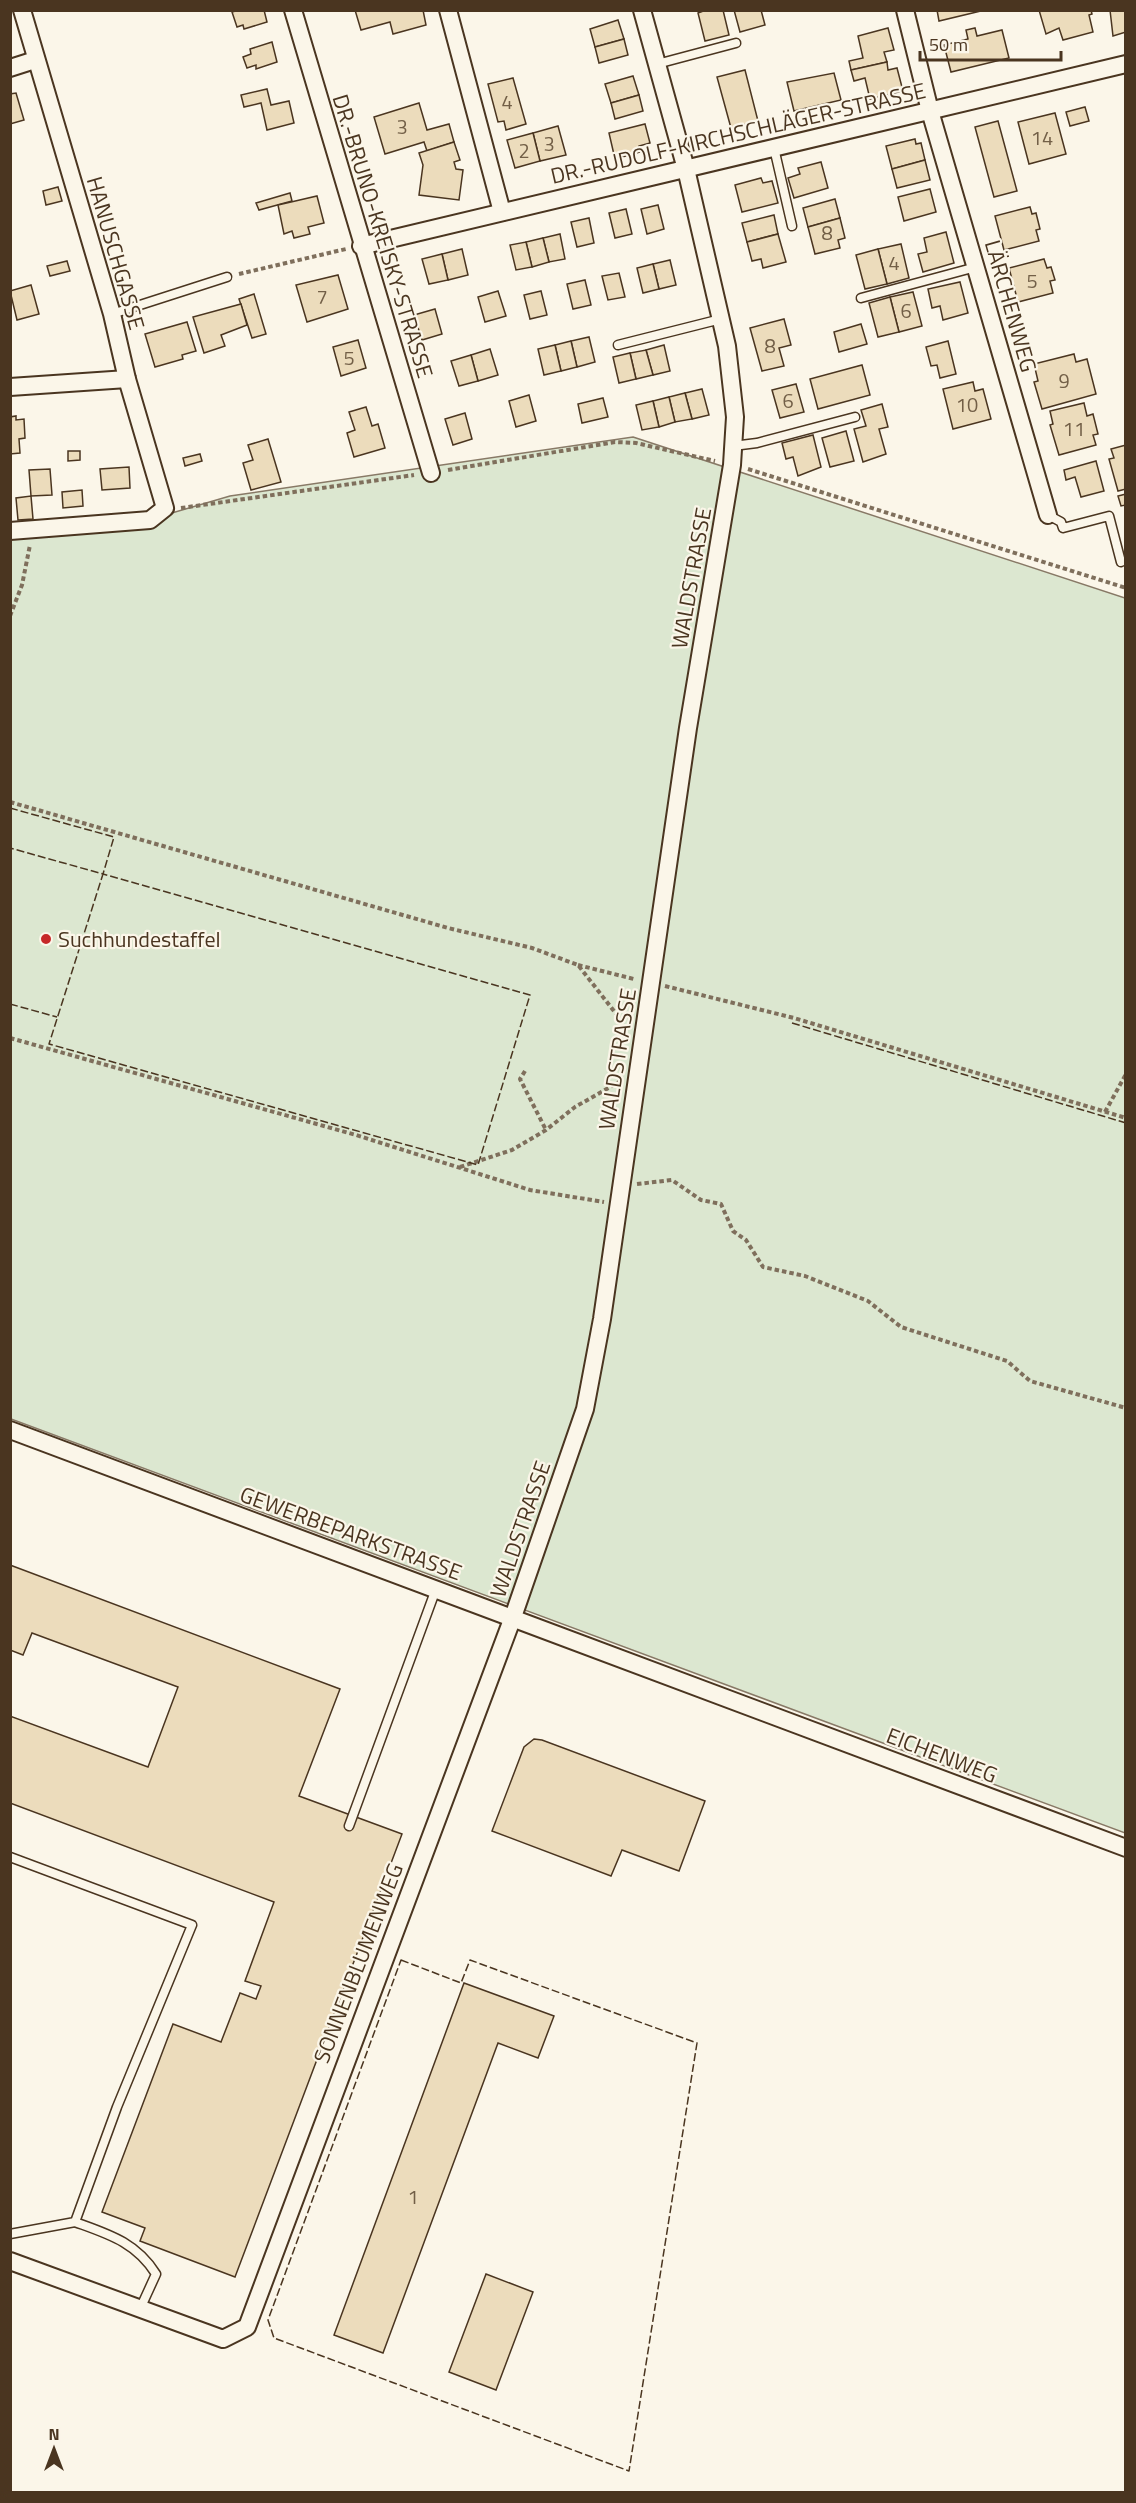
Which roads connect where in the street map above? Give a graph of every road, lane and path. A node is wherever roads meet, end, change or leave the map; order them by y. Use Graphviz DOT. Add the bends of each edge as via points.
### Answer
graph roads {
  1 [pos="22,10"];
  2 [pos="293,10"];
  3 [pos="448,10"];
  4 [pos="642,10"];
  5 [pos="905,10"];
  6 [pos="736,43"];
  7 [pos="35,60"];
  8 [pos="657,64"];
  9 [pos="1125,64"];
  10 [pos="10,68"];
  11 [pos="930,111"];
  12 [pos="774,148"];
  13 [pos="686,169"];
  14 [pos="502,213"];
  15 [pos="792,226"];
  16 [pos="361,246"];
  17 [pos="976,267"];
  18 [pos="227,277"];
  19 [pos="861,298"];
  20 [pos="112,314"];
  21 [pos="721,319"];
  22 [pos="618,345"];
  23 [pos="127,379"];
  24 [pos="10,387"];
  25 [pos="855,417"];
  26 [pos="733,446"];
  27 [pos="732,465"];
  28 [pos="431,473"];
  29 [pos="165,508"];
  30 [pos="1048,514"];
  31 [pos="32,529"];
  32 [pos="10,531"];
  33 [pos="1121,562"];
  34 [pos="1125,588"];
  35 [pos="10,616"];
  36 [pos="10,802"];
  37 [pos="578,965"];
  38 [pos="651,983"];
  39 [pos="10,1038"];
  40 [pos="642,1046"];
  41 [pos="525,1071"];
  42 [pos="1125,1074"];
  43 [pos="637,1078"];
  44 [pos="1106,1112"];
  45 [pos="1125,1118"];
  46 [pos="546,1130"];
  47 [pos="459,1167"];
  48 [pos="620,1183"];
  49 [pos="617,1204"];
  50 [pos="1125,1408"];
  51 [pos="10,1430"];
  52 [pos="436,1588"];
  53 [pos="513,1617"];
  54 [pos="743,1704"];
  55 [pos="349,1826"];
  56 [pos="1125,1848"];
  57 [pos="10,1857"];
  58 [pos="75,2222"];
  59 [pos="10,2234"];
  60 [pos="10,2261"];
  61 [pos="140,2309"];
  1 -- 7 [label="street, HANUSCHGASSE"];
  2 -- 16 [label="street, DR.-BRUNO-KREISKY-STRASSE"];
  3 -- 14 [label="street"];
  4 -- 8 [label="street, WALDSTRASSE"];
  5 -- 11 [label="street, LÄRCHENWEG"];
  6 -- 8 [label="lane"];
  7 -- 10 [label="street"];
  7 -- 20 [label="street, HANUSCHGASSE"];
  8 -- 13 [label="street, WALDSTRASSE"];
  9 -- 11 [label="street, DR.-RUDOLF-KIRCHSCHLÄGER-STRASSE"];
  11 -- 12 [label="street, DR.-RUDOLF-KIRCHSCHLÄGER-STRASSE"];
  11 -- 17 [label="street, LÄRCHENWEG"];
  12 -- 13 [label="street, DR.-RUDOLF-KIRCHSCHLÄGER-STRASSE"];
  12 -- 15 [label="lane"];
  13 -- 14 [label="street, DR.-RUDOLF-KIRCHSCHLÄGER-STRASSE"];
  13 -- 21 [label="street, WALDSTRASSE"];
  14 -- 16 [label="street, DR.-RUDOLF-KIRCHSCHLÄGER-STRASSE"];
  16 -- 18 [label="path"];
  16 -- 28 [label="street, DR.-BRUNO-KREISKY-STRASSE"];
  17 -- 19 [label="lane"];
  17 -- 30 [label="street, LÄRCHENWEG"];
  18 -- 20 [label="lane"];
  20 -- 23 [label="street, HANUSCHGASSE"];
  21 -- 22 [label="lane"];
  21 -- 26 [label="street, WALDSTRASSE" via="732,383"];
  23 -- 24 [label="street"];
  23 -- 29 [label="street, HANUSCHGASSE"];
  25 -- 26 [label="lane"];
  26 -- 27 [label="street, WALDSTRASSE"];
  27 -- 28 [label="path" via="636,443 615,442"];
  27 -- 34 [label="path"];
  27 -- 38 [label="street, WALDSTRASSE"];
  28 -- 29 [label="path"];
  29 -- 31 [label="street" via="150,520"];
  30 -- 33 [label="lane" via="1061,522 1063,528 1109,516"];
  31 -- 32 [label="street"];
  31 -- 35 [label="path" via="22,585"];
  36 -- 37 [label="path" via="448,928 495,937"];
  37 -- 38 [label="path"];
  37 -- 40 [label="path"];
  38 -- 40 [label="street, WALDSTRASSE"];
  38 -- 44 [label="path" via="794,1018"];
  39 -- 47 [label="path"];
  40 -- 43 [label="street, WALDSTRASSE"];
  41 -- 46 [label="path" via="520,1079"];
  42 -- 44 [label="path"];
  43 -- 46 [label="path" via="618,1082 575,1107"];
  43 -- 48 [label="street, WALDSTRASSE"];
  44 -- 45 [label="path"];
  46 -- 47 [label="path" via="512,1150"];
  47 -- 49 [label="path" via="531,1190"];
  48 -- 49 [label="street, WALDSTRASSE"];
  48 -- 50 [label="path" via="672,1180 701,1200 721,1204 734,1231 746,1240 763,1267 805,1276 868,1301 901,1327 1007,1361 1030,1381"];
  49 -- 53 [label="street, WALDSTRASSE" via="585,1409"];
  51 -- 52 [label="street, GEWERBEPARKSTRASSE"];
  52 -- 53 [label="street, GEWERBEPARKSTRASSE"];
  52 -- 55 [label="lane"];
  53 -- 54 [label="street, GEWERBEPARKSTRASSE"];
  53 -- 61 [label="street, SONNENBLUMENWEG" via="247,2327 223,2339"];
  54 -- 56 [label="street, EICHENWEG"];
  57 -- 58 [label="lane" via="192,1925 117,2107"];
  58 -- 59 [label="lane"];
  58 -- 61 [label="lane" via="125,2241 151,2265 156,2274"];
  60 -- 61 [label="street"];
}
